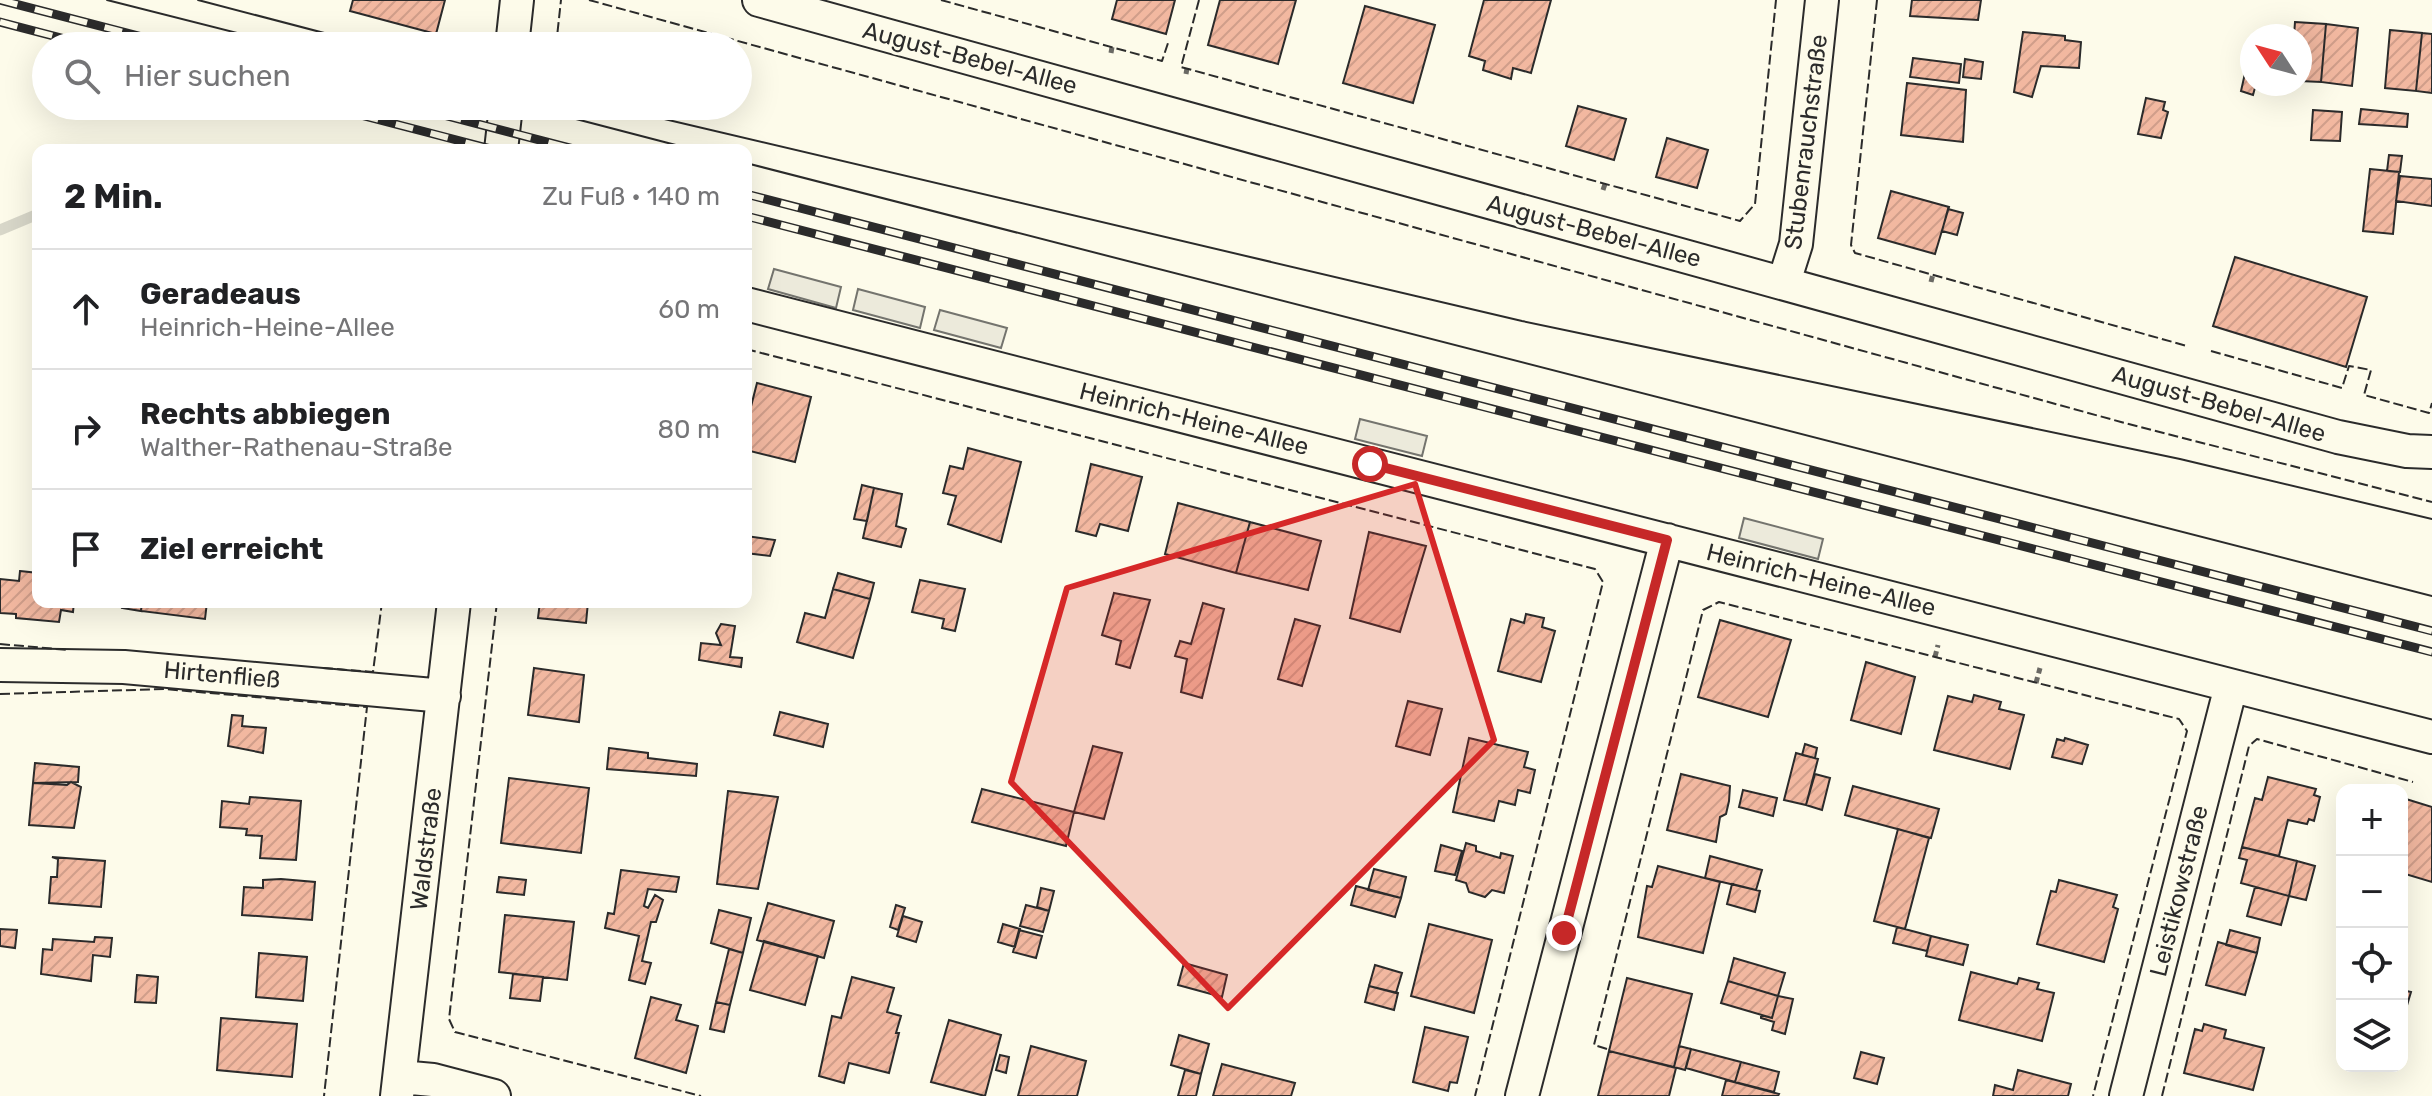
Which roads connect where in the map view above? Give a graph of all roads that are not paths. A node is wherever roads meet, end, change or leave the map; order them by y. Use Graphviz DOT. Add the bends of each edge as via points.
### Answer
graph roads {
  1 [pos="517,0"];
  2 [pos="759,0"];
  3 [pos="1822,0"];
  4 [pos="514,32"];
  5 [pos="504,120"];
  6 [pos="502,144"];
  7 [pos="1784,282"];
  8 [pos="752,306"];
  9 [pos="2432,452"];
  10 [pos="1667,540"];
  11 [pos="453,608"];
  12 [pos="0,665"];
  13 [pos="2231,686"];
  14 [pos="444,696"];
  15 [pos="2432,737"];
  16 [pos="398,1086"];
  17 [pos="494,1096"];
  18 [pos="1522,1096"];
  19 [pos="2126,1096"];
  1 -- 4 [label="street"];
  2 -- 7 [label="street, August-Bebel-Allee"];
  3 -- 7 [label="street, Stubenrauchstraße" via="1796,244"];
  5 -- 6 [label="street"];
  7 -- 9 [label="street, August-Bebel-Allee" via="2351,441"];
  8 -- 10 [label="street, Heinrich-Heine-Allee"];
  10 -- 13 [label="street, Heinrich-Heine-Allee"];
  10 -- 18 [label="street"];
  11 -- 14 [label="street, Waldstraße"];
  12 -- 14 [label="street, Hirtenfließ" via="124,667"];
  13 -- 15 [label="street, Heinrich-Heine-Allee"];
  13 -- 19 [label="street, Leistikowstraße"];
  14 -- 16 [label="street, Waldstraße"];
  16 -- 17 [label="street" via="433,1080"];
}
